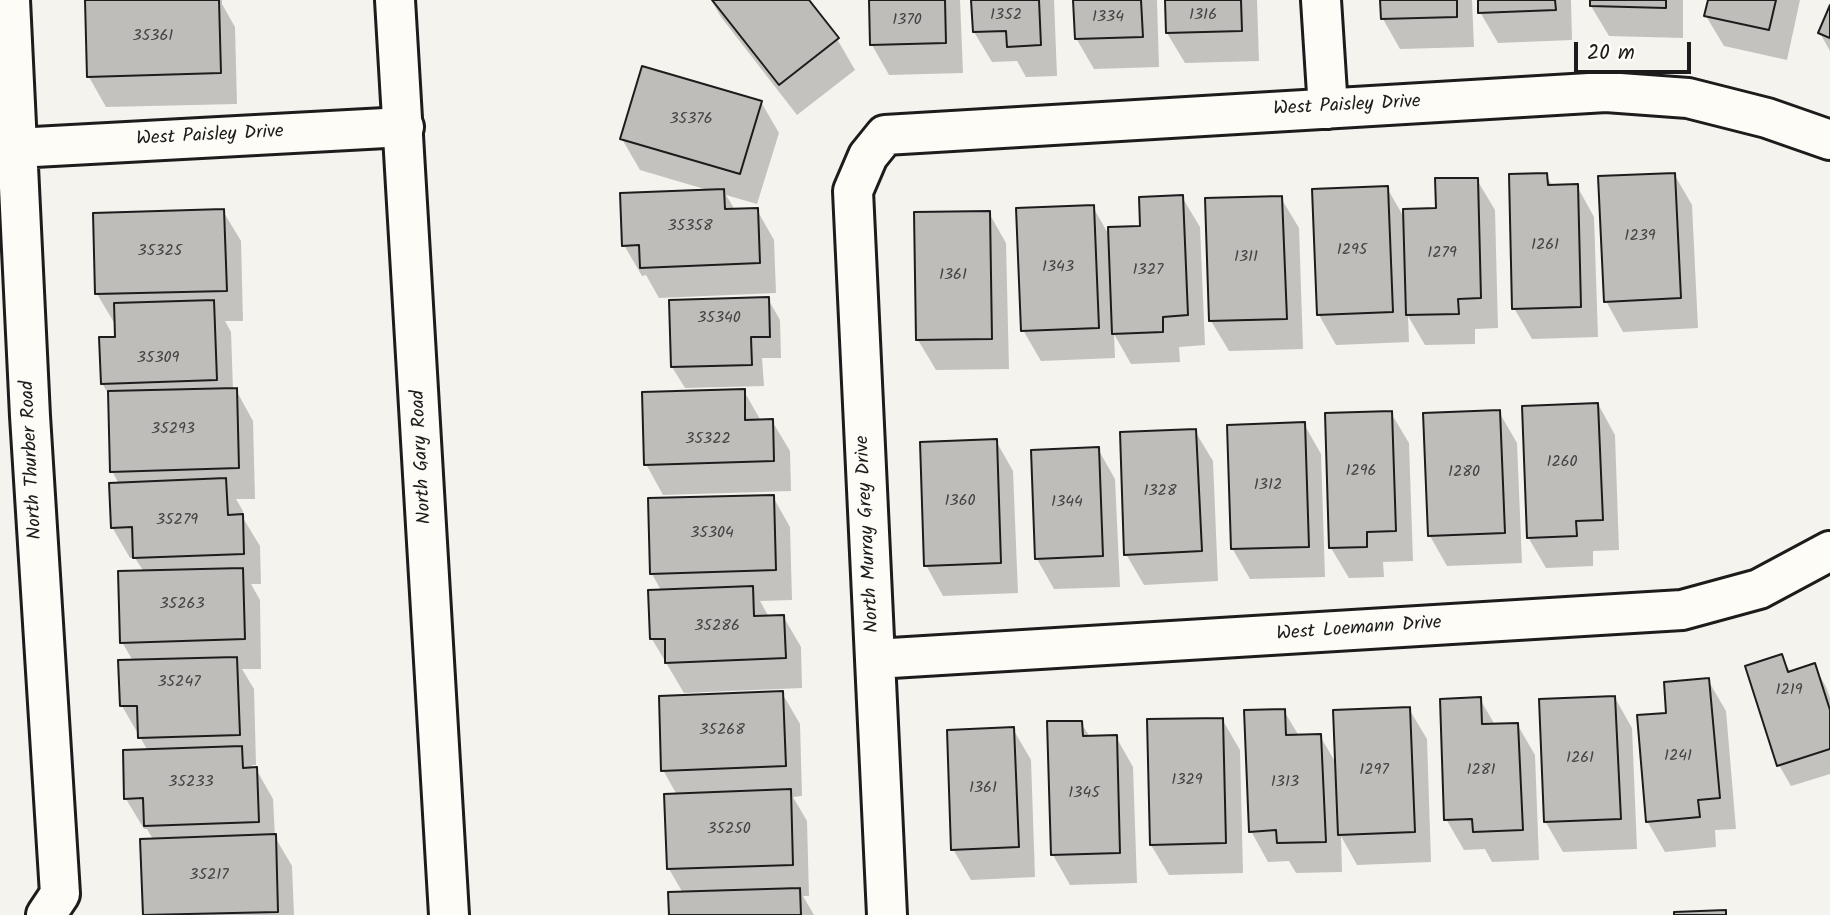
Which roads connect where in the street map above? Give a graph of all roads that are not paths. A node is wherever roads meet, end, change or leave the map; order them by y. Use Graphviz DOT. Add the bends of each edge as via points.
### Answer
graph roads {
  1 [pos="10,0"];
  2 [pos="395,0"];
  3 [pos="1321,0"];
  4 [pos="1328,109"];
  5 [pos="404,127"];
  6 [pos="1830,140"];
  7 [pos="16,148"];
  8 [pos="868,156"];
  9 [pos="15,416"];
  10 [pos="1830,551"];
  11 [pos="875,659"];
  12 [pos="46,915"];
  13 [pos="449,915"];
  14 [pos="887,915"];
  1 -- 7 [label="street, North Thurber Road"];
  2 -- 5 [label="street, North Gary Road"];
  3 -- 4 [label="street"];
  4 -- 6 [label="street, West Paisley Drive" via="1606,92 1688,97"];
  4 -- 8 [label="street, West Paisley Drive" via="886,135"];
  5 -- 7 [label="street, West Paisley Drive"];
  5 -- 13 [label="street, North Gary Road"];
  7 -- 9 [label="street, North Thurber Road"];
  8 -- 11 [label="street, North Murray Grey Drive" via="853,191"];
  9 -- 12 [label="street, North Thurber Road" via="60,894"];
  10 -- 11 [label="street, West Loemann Drive" via="1759,589 1682,610"];
  11 -- 14 [label="street, North Murray Grey Drive"];
}
